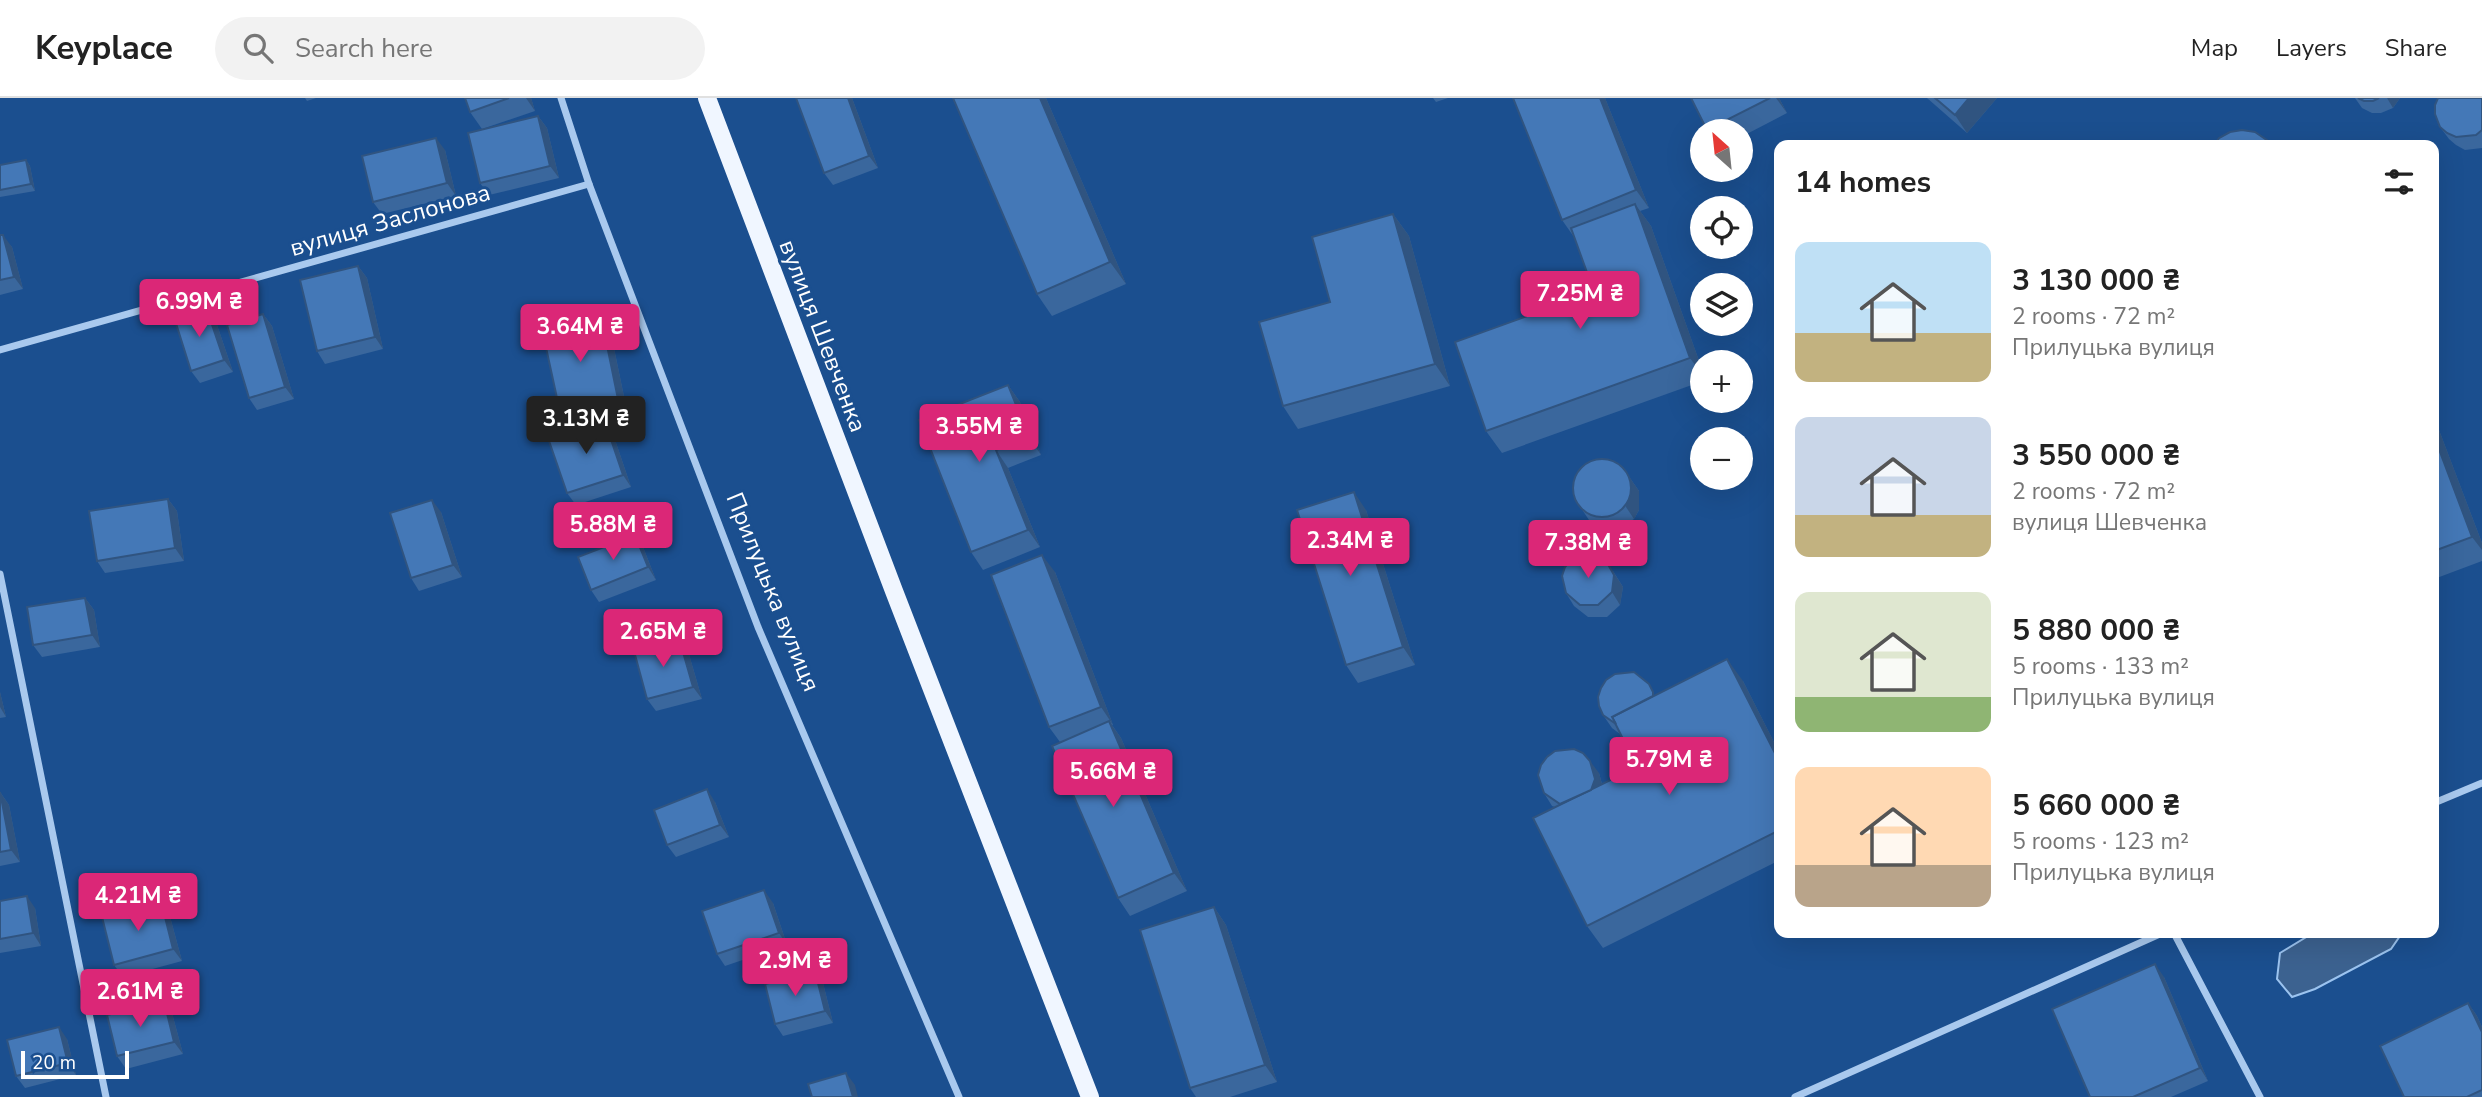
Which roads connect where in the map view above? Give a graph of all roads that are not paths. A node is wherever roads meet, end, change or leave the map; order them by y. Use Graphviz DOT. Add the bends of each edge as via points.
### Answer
graph roads {
  1 [pos="561,98"];
  2 [pos="707,98"];
  3 [pos="589,184"];
  4 [pos="0,350"];
  5 [pos="0,574"];
  6 [pos="2482,783"];
  7 [pos="2439,801"];
  8 [pos="2151,938"];
  9 [pos="2177,938"];
  10 [pos="106,1097"];
  11 [pos="959,1097"];
  12 [pos="1090,1097"];
  13 [pos="1795,1097"];
  14 [pos="2260,1097"];
  1 -- 3 [label="street, Прилуцька вулиця"];
  2 -- 12 [label="main road, вулиця Шевченка"];
  3 -- 4 [label="street, вулиця Заслонова"];
  3 -- 11 [label="street, Прилуцька вулиця" via="758,627"];
  5 -- 10 [label="street"];
  6 -- 7 [label="street"];
  8 -- 13 [label="street"];
  9 -- 14 [label="street"];
}
